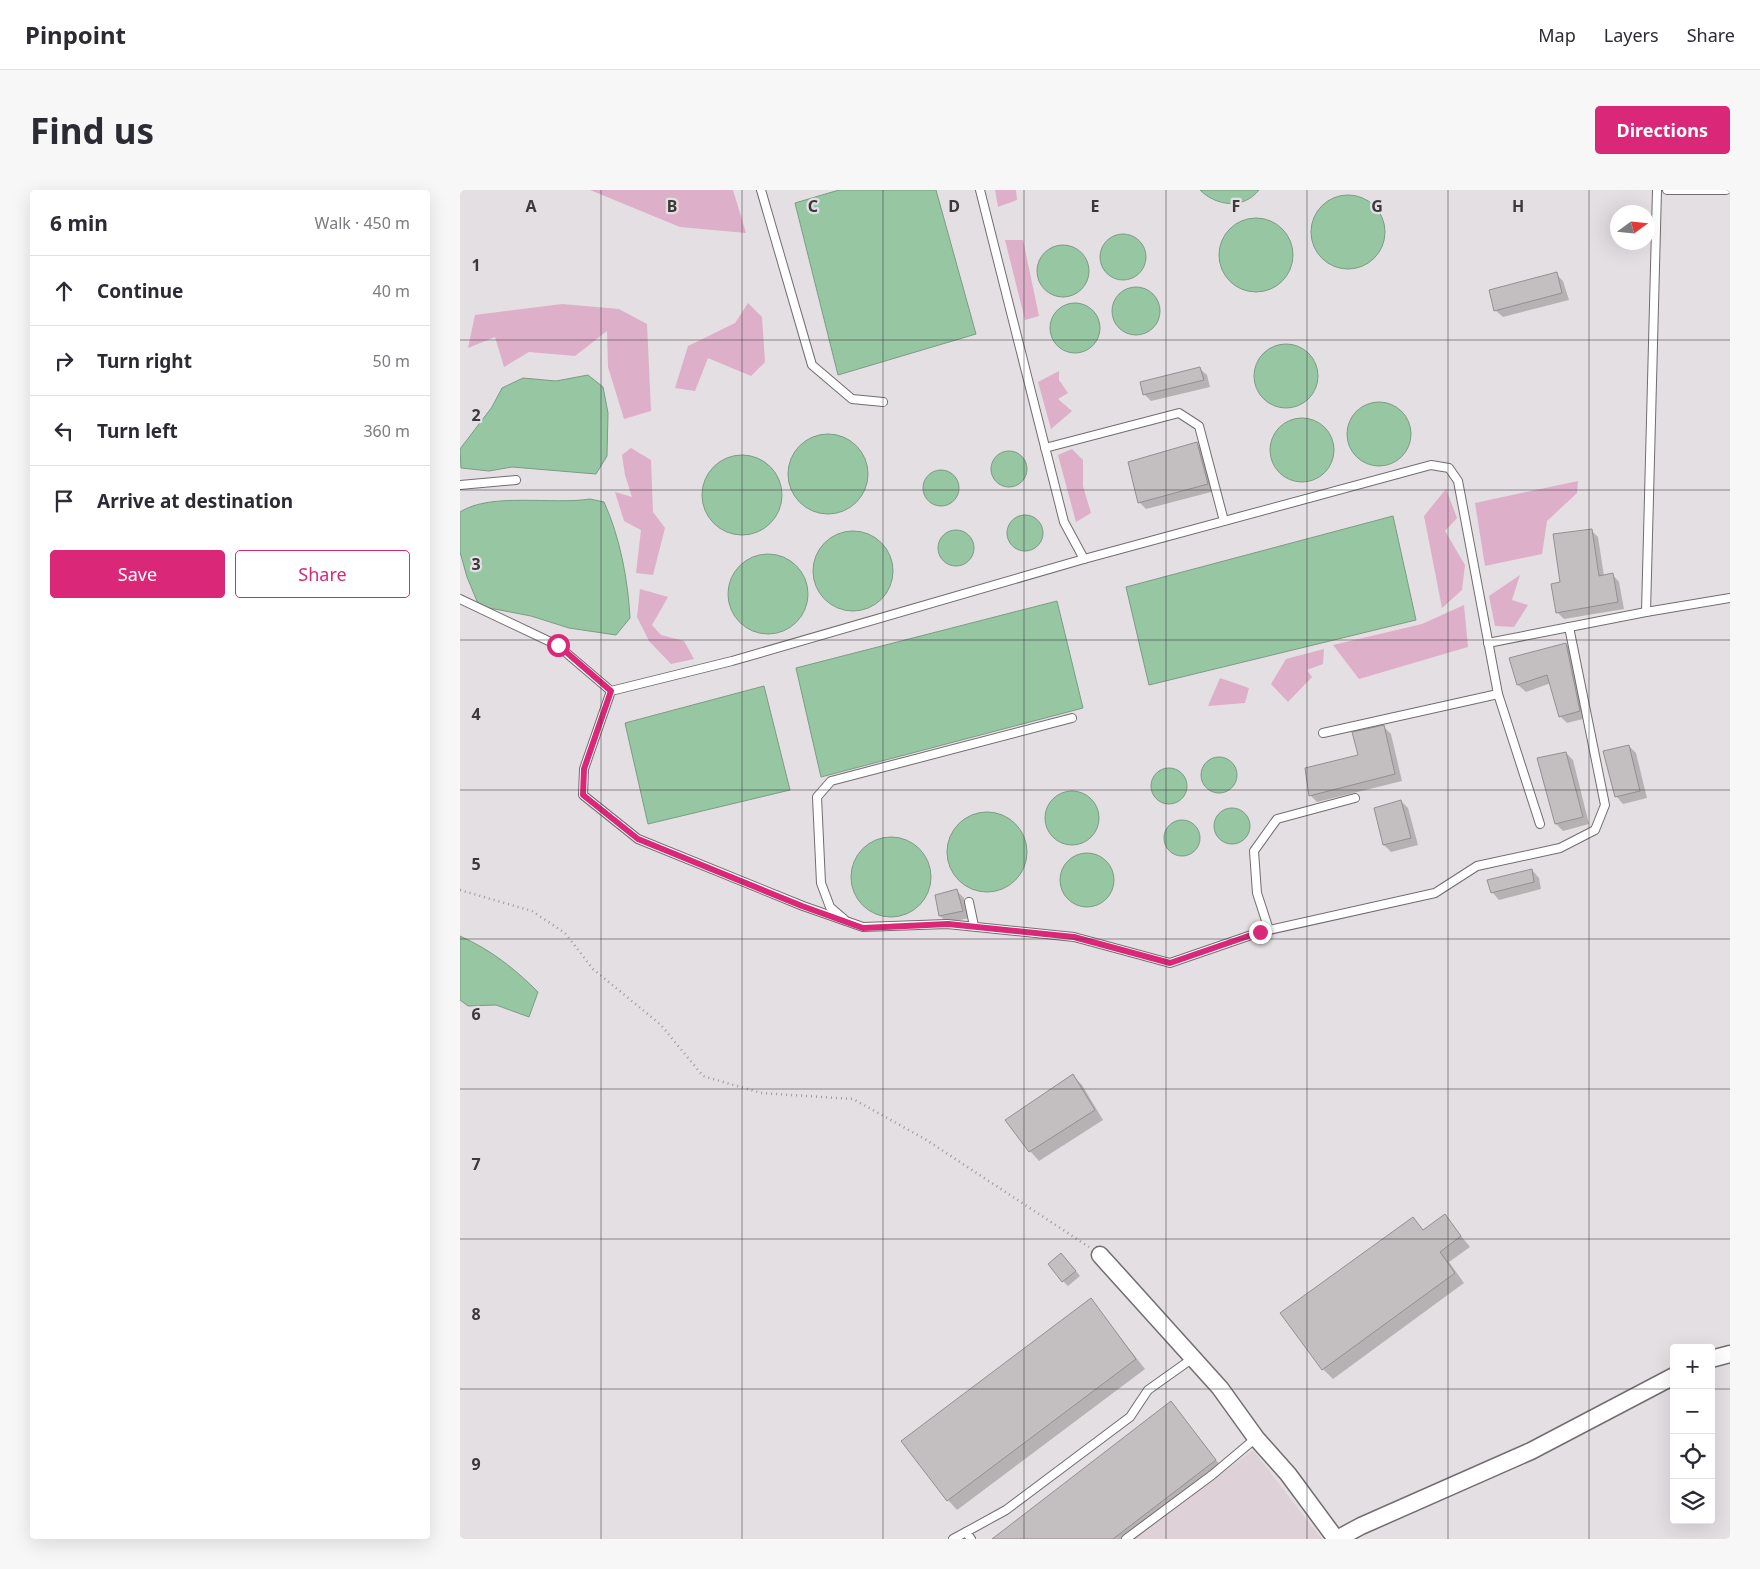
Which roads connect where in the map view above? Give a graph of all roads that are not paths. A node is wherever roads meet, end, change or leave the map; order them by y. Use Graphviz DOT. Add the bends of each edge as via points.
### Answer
graph roads {
  1 [pos="761,190"];
  2 [pos="980,190"];
  3 [pos="1657,190"];
  4 [pos="1667,190"];
  5 [pos="1726,190"];
  6 [pos="883,402"];
  7 [pos="1045,448"];
  8 [pos="516,480"];
  9 [pos="460,485"];
  10 [pos="1224,521"];
  11 [pos="1084,559"];
  12 [pos="1730,598"];
  13 [pos="460,599"];
  14 [pos="1646,612"];
  15 [pos="1569,627"];
  16 [pos="1488,643"];
  17 [pos="611,691"];
  18 [pos="1498,694"];
  19 [pos="1072,718"];
  20 [pos="1323,733"];
  21 [pos="1355,798"];
  22 [pos="1540,824"];
  23 [pos="969,902"];
  24 [pos="848,922"];
  25 [pos="974,926"];
  26 [pos="1269,930"];
  27 [pos="1100,1255"];
  28 [pos="1730,1354"];
  29 [pos="1193,1358"];
  30 [pos="1715,1358"];
  31 [pos="1670,1378"];
  32 [pos="1256,1438"];
  33 [pos="968,1536"];
  34 [pos="953,1539"];
  35 [pos="1126,1539"];
  36 [pos="1337,1539"];
  1 -- 6 [label="lane" via="812,365 852,399"];
  2 -- 7 [label="lane"];
  3 -- 14 [label="lane"];
  4 -- 5 [label="lane"];
  7 -- 10 [label="lane" via="1178,413 1199,426"];
  7 -- 11 [label="lane" via="1064,522"];
  8 -- 9 [label="lane"];
  10 -- 11 [label="lane"];
  10 -- 16 [label="lane" via="1432,465 1449,468 1458,482"];
  11 -- 17 [label="lane" via="732,661"];
  12 -- 14 [label="lane"];
  13 -- 17 [label="lane" via="558,645"];
  14 -- 15 [label="lane"];
  15 -- 16 [label="lane"];
  15 -- 26 [label="lane" via="1605,805 1595,830 1560,848 1477,866 1435,893"];
  16 -- 18 [label="lane"];
  17 -- 24 [label="lane" via="584,769 583,795 638,839"];
  18 -- 20 [label="lane"];
  18 -- 22 [label="lane"];
  19 -- 24 [label="lane" via="831,781 817,797 821,883 830,907"];
  21 -- 26 [label="lane" via="1277,819 1254,851 1257,893"];
  23 -- 25 [label="lane"];
  24 -- 25 [label="lane" via="863,928"];
  25 -- 26 [label="lane" via="1074,937 1170,963"];
  27 -- 29 [label="street"];
  28 -- 30 [label="street"];
  29 -- 32 [label="street" via="1220,1388"];
  29 -- 33 [label="lane" via="1148,1390 1130,1417"];
  31 -- 36 [label="street" via="1531,1451"];
  32 -- 35 [label="lane"];
  32 -- 36 [label="street"];
  33 -- 34 [label="lane"];
}
